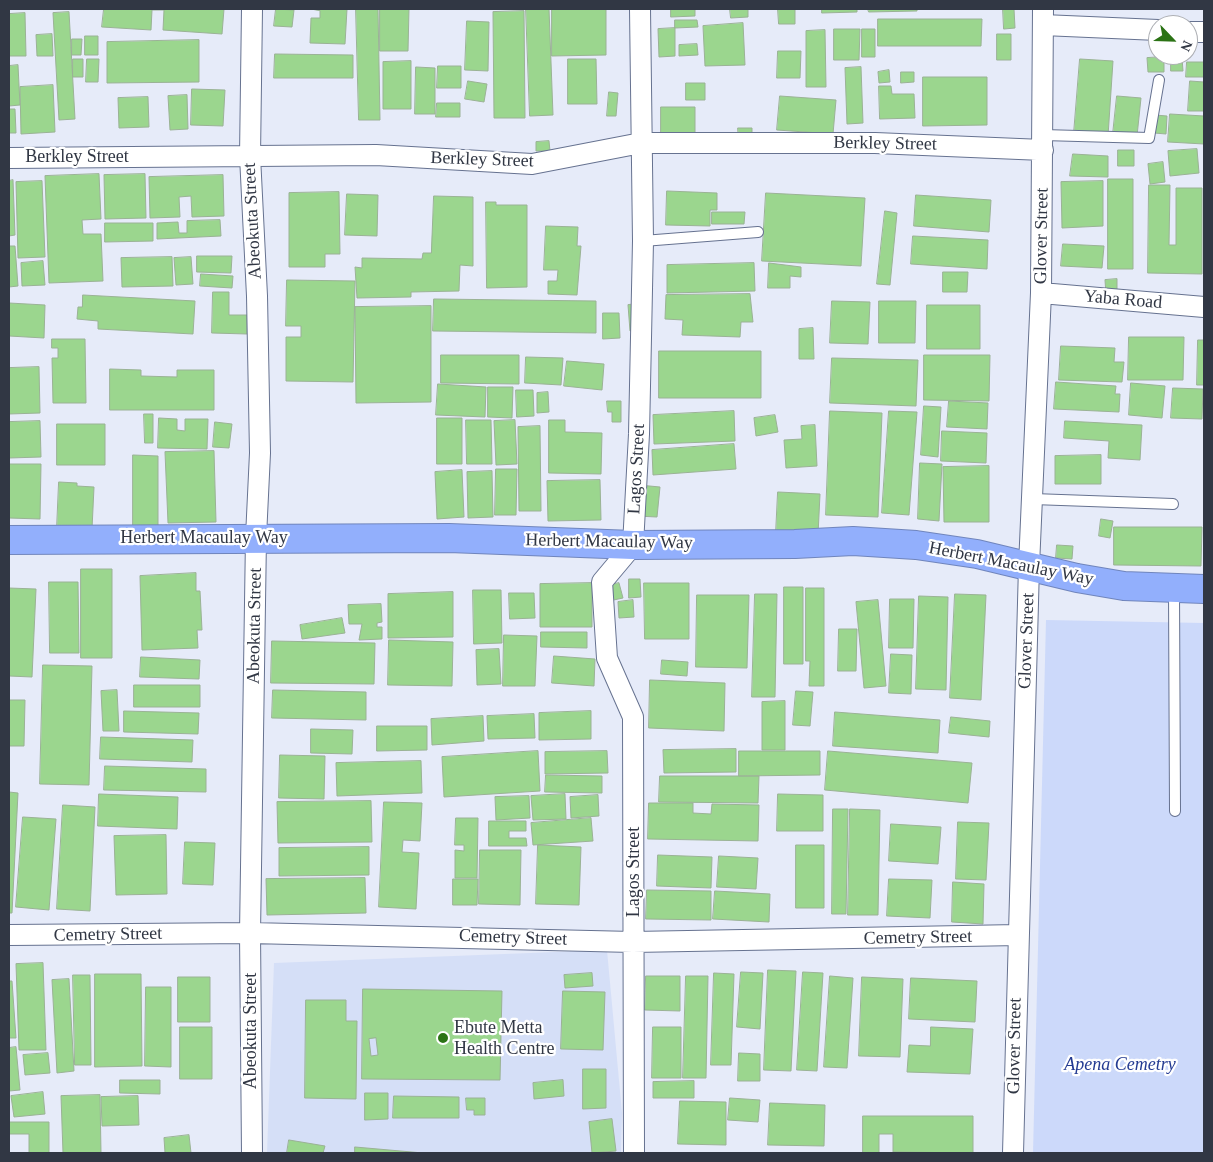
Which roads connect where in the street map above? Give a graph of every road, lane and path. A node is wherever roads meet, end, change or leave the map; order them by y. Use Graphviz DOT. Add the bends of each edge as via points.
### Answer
graph roads {
  1 [pos="252,9"];
  2 [pos="640,9"];
  3 [pos="1043,17"];
  4 [pos="1148,29"];
  5 [pos="1159,80"];
  6 [pos="1043,142"];
  7 [pos="641,143"];
  8 [pos="250,156"];
  9 [pos="9,158"];
  10 [pos="758,232"];
  11 [pos="644,241"];
  12 [pos="1041,293"];
  13 [pos="1204,307"];
  14 [pos="1033,500"];
  15 [pos="1173,504"];
  16 [pos="256,537"];
  17 [pos="9,540"];
  18 [pos="634,544"];
  19 [pos="1029,566"];
  20 [pos="1174,589"];
  21 [pos="1204,590"];
  22 [pos="1175,811"];
  23 [pos="250,933"];
  24 [pos="9,935"];
  25 [pos="1018,935"];
  26 [pos="633,942"];
  27 [pos="252,1153"];
  28 [pos="634,1153"];
  29 [pos="1013,1153"];
  1 -- 8 [label="street, Abeokuta Street"];
  2 -- 7 [label="street, Lagos Street"];
  3 -- 4 [label="street"];
  3 -- 6 [label="street, Glover Street"];
  5 -- 6 [label="lane" via="1148,138"];
  6 -- 7 [label="street, Berkley Street"];
  6 -- 12 [label="street, Glover Street"];
  7 -- 8 [label="street, Berkley Street" via="532,164 376,155"];
  7 -- 11 [label="street, Lagos Street"];
  8 -- 9 [label="street, Berkley Street"];
  8 -- 16 [label="street, Abeokuta Street" via="260,453"];
  10 -- 11 [label="lane"];
  11 -- 18 [label="street, Lagos Street"];
  12 -- 13 [label="street, Yaba Road"];
  12 -- 14 [label="street, Glover Street"];
  14 -- 15 [label="lane"];
  14 -- 19 [label="street, Glover Street"];
  16 -- 17 [label="highway, Herbert Macaulay Way"];
  16 -- 18 [label="highway, Herbert Macaulay Way" via="449,538"];
  16 -- 23 [label="street, Abeokuta Street"];
  18 -- 19 [label="highway, Herbert Macaulay Way" via="853,541 916,545"];
  18 -- 26 [label="street, Lagos Street" via="602,582 607,658 633,717"];
  19 -- 20 [label="highway, Herbert Macaulay Way" via="1124,586"];
  19 -- 25 [label="street, Glover Street"];
  20 -- 21 [label="highway, Herbert Macaulay Way"];
  20 -- 22 [label="lane"];
  23 -- 24 [label="street, Cemetry Street"];
  23 -- 26 [label="street, Cemetry Street"];
  23 -- 27 [label="street, Abeokuta Street"];
  25 -- 26 [label="street, Cemetry Street"];
  25 -- 29 [label="street, Glover Street"];
  26 -- 28 [label="street, Lagos Street"];
}
